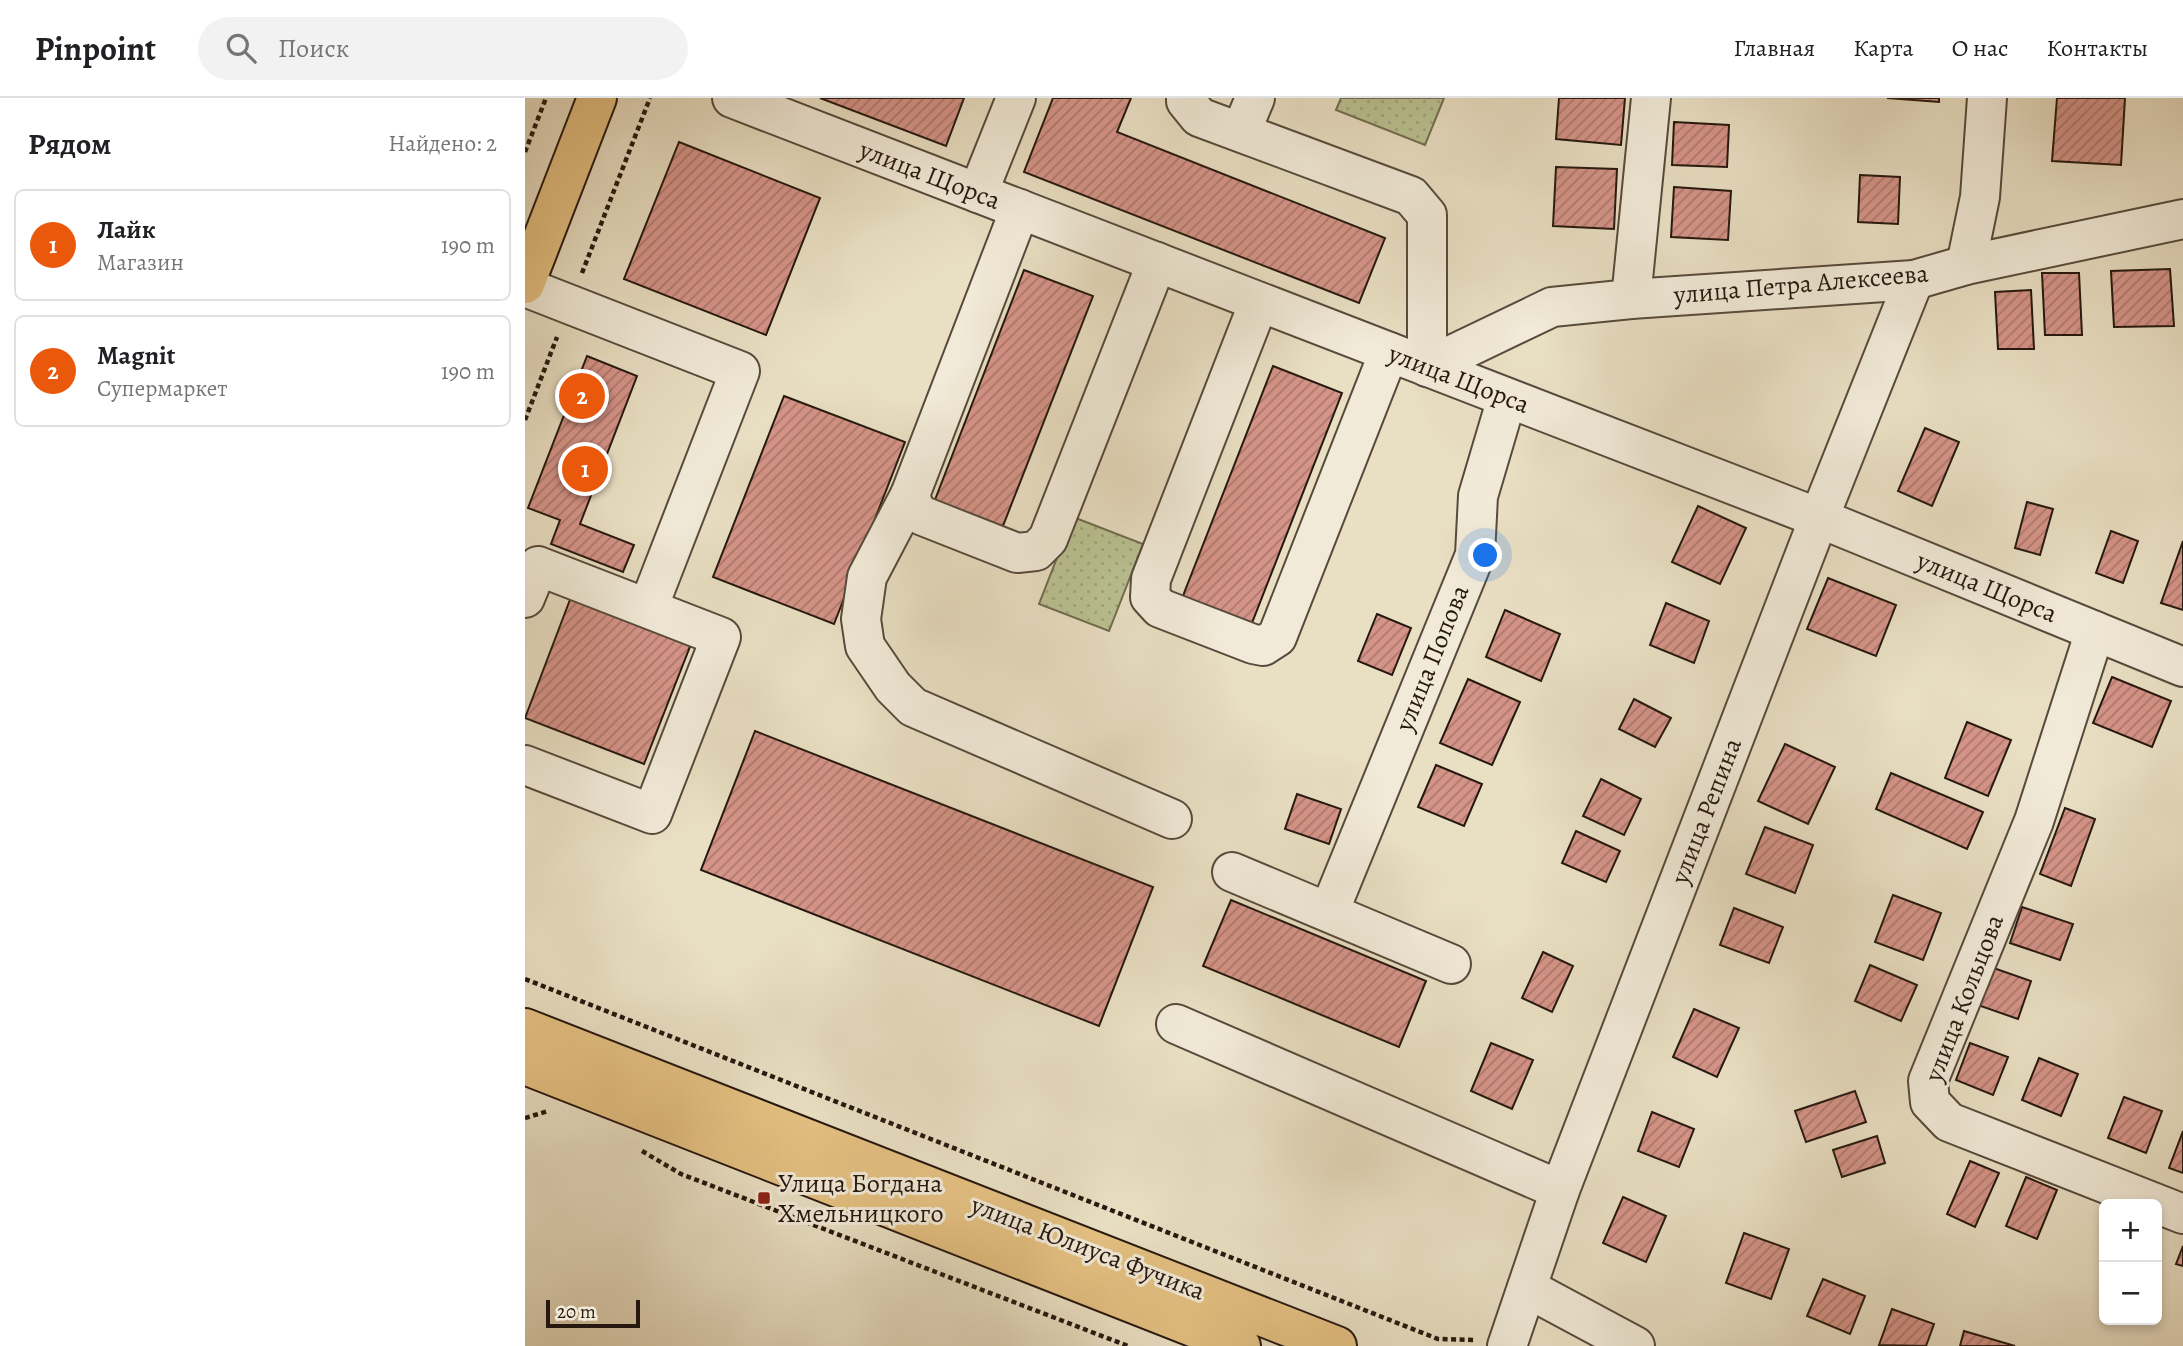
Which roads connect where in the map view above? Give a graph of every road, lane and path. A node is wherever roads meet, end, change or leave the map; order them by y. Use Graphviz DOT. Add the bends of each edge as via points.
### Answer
graph roads {
  1 [pos="546,98"];
  2 [pos="597,98"];
  3 [pos="650,98"];
  4 [pos="732,98"];
  5 [pos="1016,98"];
  6 [pos="1186,98"];
  7 [pos="1651,98"];
  8 [pos="1987,98"];
  9 [pos="1248,115"];
  10 [pos="525,152"];
  11 [pos="978,193"];
  12 [pos="1020,209"];
  13 [pos="2183,219"];
  14 [pos="1157,262"];
  15 [pos="1966,265"];
  16 [pos="1914,280"];
  17 [pos="525,286"];
  18 [pos="1631,299"];
  19 [pos="1259,302"];
  20 [pos="570,305"];
  21 [pos="1389,352"];
  22 [pos="1427,367"];
  23 [pos="1507,398"];
  24 [pos="525,420"];
  25 [pos="910,495"];
  26 [pos="1819,518"];
  27 [pos="529,575"];
  28 [pos="648,608"];
  29 [pos="2095,631"];
  30 [pos="2183,667"];
  31 [pos="525,765"];
  32 [pos="1172,819"];
  33 [pos="1232,872"];
  34 [pos="1329,912"];
  35 [pos="1451,964"];
  36 [pos="525,979"];
  37 [pos="1177,1024"];
  38 [pos="525,1027"];
  39 [pos="525,1065"];
  40 [pos="544,1105"];
  41 [pos="525,1118"];
  42 [pos="638,1149"];
  43 [pos="1560,1190"];
  44 [pos="2183,1214"];
  45 [pos="1527,1288"];
  46 [pos="1492,1343"];
  47 [pos="1128,1346"];
  48 [pos="1241,1346"];
  49 [pos="1338,1346"];
  50 [pos="1635,1346"];
  1 -- 10 [label="path"];
  2 -- 17 [label="main road"];
  3 -- 20 [label="path"];
  4 -- 11 [label="street, улица Щорса"];
  5 -- 11 [label="street"];
  6 -- 9 [label="street" via="1199,117"];
  7 -- 18 [label="street"];
  8 -- 15 [label="street" via="1980,197"];
  9 -- 22 [label="street" via="1411,196 1427,215"];
  11 -- 12 [label="street, улица Щорса"];
  12 -- 14 [label="street, улица Щорса"];
  12 -- 25 [label="street"];
  13 -- 15 [label="street, улица Петра Алексеева"];
  14 -- 19 [label="street, улица Щорса"];
  14 -- 25 [label="street" via="1044,545 1017,553 923,516 915,510"];
  15 -- 16 [label="street, улица Петра Алексеева"];
  16 -- 18 [label="street, улица Петра Алексеева"];
  16 -- 26 [label="street, улица Репина"];
  17 -- 20 [label="street"];
  18 -- 22 [label="street, улица Петра Алексеева" via="1552,307"];
  19 -- 21 [label="street, улица Щорса"];
  19 -- 21 [label="street" via="1151,579 1150,597 1160,608 1253,644 1263,646 1277,637"];
  20 -- 24 [label="path"];
  20 -- 28 [label="street" via="740,371"];
  21 -- 22 [label="street, улица Щорса"];
  22 -- 23 [label="street, улица Щорса"];
  23 -- 26 [label="street, улица Щорса"];
  23 -- 34 [label="street, улица Попова" via="1478,496 1475,555"];
  25 -- 32 [label="street" via="867,578 861,620 865,646 893,687 913,707"];
  26 -- 29 [label="street, улица Щорса"];
  26 -- 43 [label="street, улица Репина"];
  27 -- 28 [label="street"];
  28 -- 31 [label="street" via="721,637 652,814"];
  29 -- 30 [label="street, улица Щорса"];
  29 -- 44 [label="street, улица Кольцова" via="2033,821 1928,1081 1930,1102 1949,1122"];
  33 -- 34 [label="street"];
  34 -- 35 [label="street"];
  36 -- 46 [label="path" via="1438,1339"];
  37 -- 43 [label="street"];
  38 -- 49 [label="main road, улица Юлиуса Фучика"];
  39 -- 48 [label="main road, улица Юлиуса Фучика"];
  40 -- 41 [label="path" via="553,1109"];
  42 -- 47 [label="path" via="681,1174"];
  43 -- 45 [label="street, улица Репина"];
  45 -- 46 [label="street, улица Репина"];
  45 -- 50 [label="street"];
}
